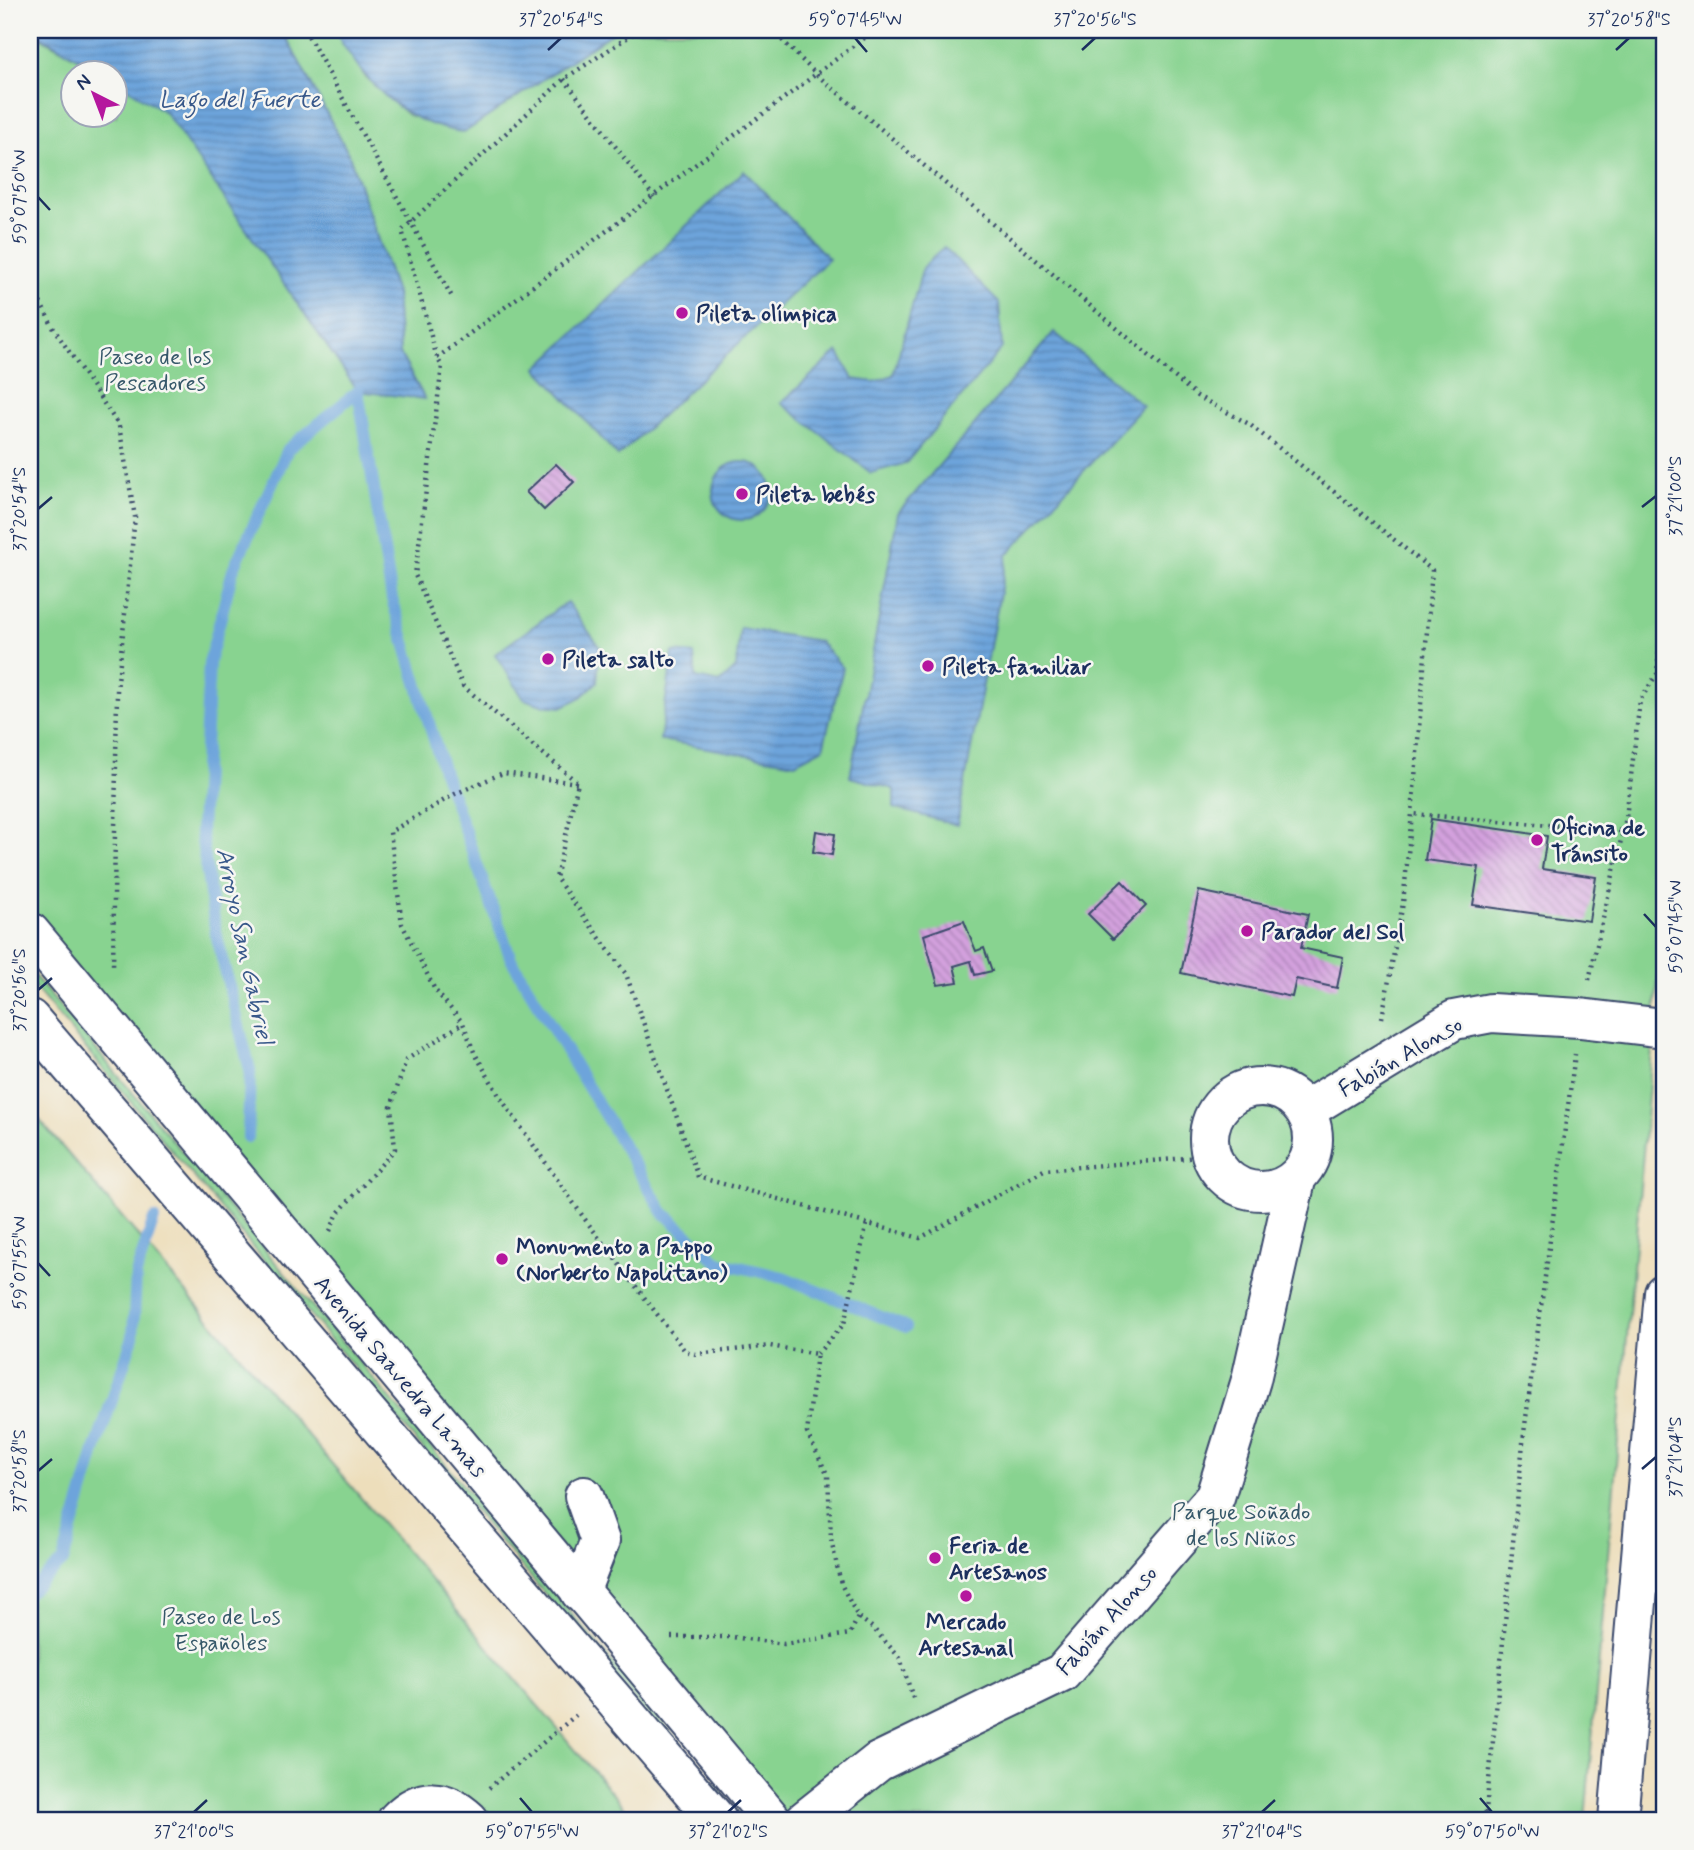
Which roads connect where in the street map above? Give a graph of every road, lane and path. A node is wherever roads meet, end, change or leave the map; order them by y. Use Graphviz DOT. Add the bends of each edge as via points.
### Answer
graph roads {
  1 [pos="305,30"];
  2 [pos="639,30"];
  3 [pos="772,30"];
  4 [pos="875,30"];
  5 [pos="817,75"];
  6 [pos="564,79"];
  7 [pos="654,197"];
  8 [pos="30,293"];
  9 [pos="452,297"];
  10 [pos="437,358"];
  11 [pos="1664,596"];
  12 [pos="578,783"];
  13 [pos="1412,814"];
  14 [pos="1622,831"];
  15 [pos="30,932"];
  16 [pos="113,975"];
  17 [pos="30,1018"];
  18 [pos="1580,1018"];
  19 [pos="463,1023"];
  20 [pos="1664,1028"];
  21 [pos="1372,1071"];
  22 [pos="1306,1110"];
  23 [pos="1211,1156"];
  24 [pos="1296,1180"];
  25 [pos="867,1223"];
  26 [pos="326,1241"];
  27 [pos="1664,1293"];
  28 [pos="817,1354"];
  29 [pos="584,1496"];
  30 [pos="580,1592"];
  31 [pos="926,1737"];
  32 [pos="397,1820"];
  33 [pos="469,1820"];
  34 [pos="717,1820"];
  35 [pos="772,1820"];
  36 [pos="805,1820"];
  37 [pos="1485,1820"];
  38 [pos="1618,1820"];
  1 -- 9 [label="path"];
  2 -- 6 [label="path"];
  3 -- 5 [label="path"];
  4 -- 5 [label="path"];
  5 -- 7 [label="path"];
  5 -- 13 [label="path" via="1196,396 1249,424 1432,570"];
  6 -- 7 [label="path"];
  6 -- 10 [label="path" via="402,230"];
  7 -- 10 [label="path"];
  8 -- 16 [label="path" via="39,300 119,426 135,517 117,691"];
  10 -- 12 [label="path" via="442,366 415,575 463,686"];
  11 -- 14 [label="path" via="1657,674 1640,700"];
  12 -- 19 [label="path" via="503,773 455,794 390,832 402,924 435,989"];
  12 -- 25 [label="path" via="556,878 626,974 698,1177"];
  13 -- 14 [label="path"];
  13 -- 21 [label="path" via="1404,903"];
  14 -- 18 [label="path"];
  15 -- 30 [label="main road, Avenida Saavedra Lamas"];
  17 -- 34 [label="main road, Avenida Saavedra Lamas"];
  18 -- 20 [label="main road, Fabián Alonso"];
  18 -- 21 [label="main road, Fabián Alonso" via="1491,1013 1454,1020"];
  18 -- 37 [label="path" via="1524,1433"];
  19 -- 26 [label="path" via="406,1060 391,1107 395,1149 338,1213"];
  19 -- 28 [label="path" via="500,1097 616,1263 685,1350 696,1354 770,1346"];
  21 -- 22 [label="main road, Fabián Alonso"];
  22 -- 23 [label="main road" via="1288,1092 1263,1085 1238,1091 1219,1107 1209,1131"];
  22 -- 24 [label="main road, Fabián Alonso" via="1315,1134 1311,1159"];
  23 -- 24 [label="main road" via="1225,1178 1247,1190 1273,1191"];
  23 -- 25 [label="path" via="1044,1170 920,1238"];
  24 -- 31 [label="main road, Fabián Alonso" via="1251,1380 1215,1497 1062,1673"];
  25 -- 28 [label="path" via="844,1324"];
  27 -- 38 [label="main road"];
  28 -- 31 [label="path" via="807,1433 828,1476 831,1539 841,1584 858,1617 900,1658"];
  29 -- 30 [label="main road" via="600,1541"];
  30 -- 35 [label="main road, Avenida Saavedra Lamas"];
  31 -- 36 [label="main road, Fabián Alonso" via="878,1762"];
  32 -- 33 [label="main road" via="421,1801 441,1802"];
}
